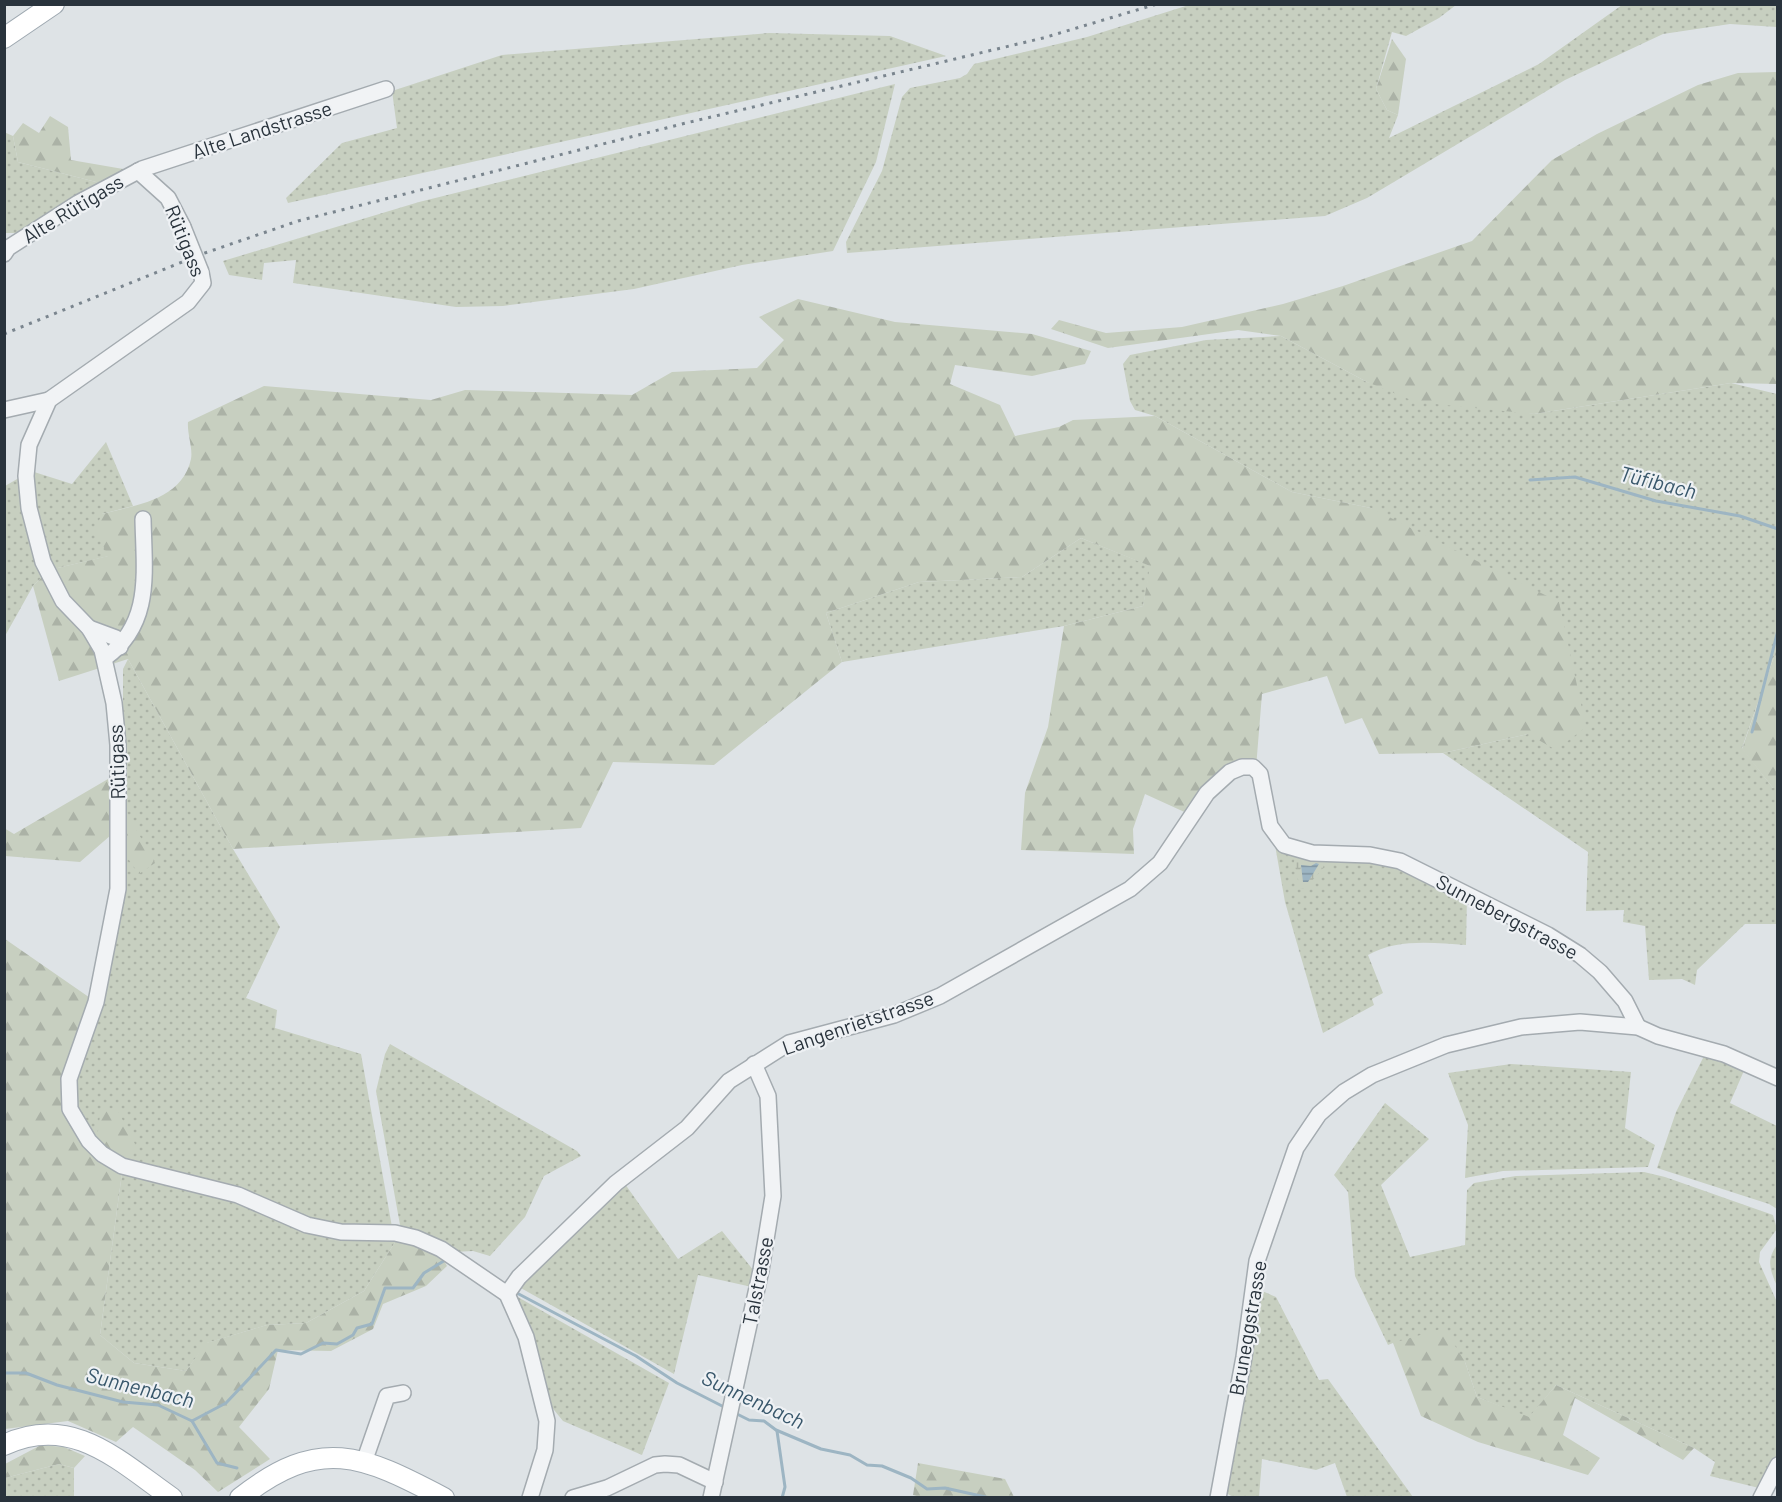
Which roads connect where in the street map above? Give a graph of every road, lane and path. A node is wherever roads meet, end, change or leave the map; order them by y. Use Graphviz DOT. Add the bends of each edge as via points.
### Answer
graph roads {
  1 [pos="54,4"];
  2 [pos="4,38"];
  3 [pos="386,89"];
  4 [pos="138,171"];
  5 [pos="6,248"];
  6 [pos="49,400"];
  7 [pos="11,409"];
  8 [pos="36,424"];
  9 [pos="142,519"];
  10 [pos="89,628"];
  11 [pos="120,647"];
  12 [pos="105,658"];
  13 [pos="1256,768"];
  14 [pos="1638,1027"];
  15 [pos="754,1064"];
  16 [pos="1778,1078"];
  17 [pos="507,1294"];
  18 [pos="404,1393"];
  19 [pos="4,1445"];
  20 [pos="364,1462"];
  21 [pos="1778,1465"];
  22 [pos="715,1482"];
  23 [pos="172,1497"];
  24 [pos="240,1497"];
  25 [pos="444,1497"];
  26 [pos="530,1497"];
  27 [pos="573,1497"];
  28 [pos="711,1497"];
  29 [pos="1218,1497"];
  30 [pos="1761,1497"];
  1 -- 2 [label="main road"];
  3 -- 4 [label="street, Alte Landstrasse"];
  4 -- 5 [label="street, Alte Rütigass"];
  4 -- 6 [label="street, Rütigass, bridge" via="168,198 203,283 188,302"];
  6 -- 7 [label="street"];
  6 -- 8 [label="street, Rütigass"];
  7 -- 8 [label="street"];
  8 -- 10 [label="street, Rütigass" via="27,461 32,525 56,590"];
  9 -- 11 [label="street" via="142,603"];
  10 -- 11 [label="street" via="116,638"];
  10 -- 12 [label="street, Rütigass"];
  11 -- 12 [label="street"];
  12 -- 17 [label="street, Rütigass" via="118,745 118,882 96,1002 69,1079 68,1100 73,1118 96,1148 130,1170 238,1196 307,1225 416,1238"];
  13 -- 14 [label="street, Sunnebergstrasse" via="1262,777 1274,834 1284,845 1303,852 1370,855 1400,861 1548,935 1600,972 1625,1002"];
  13 -- 15 [label="street, Langenrietstrasse" via="1238,768 1218,782 1198,804 1160,863 1130,889 932,1000 888,1017 789,1043"];
  14 -- 16 [label="street" via="1724,1054"];
  14 -- 29 [label="street, Bruneggstrasse" via="1566,1022 1477,1036 1424,1052 1364,1079 1319,1114 1289,1164 1256,1265 1244,1357"];
  15 -- 17 [label="street, Langenrietstrasse" via="723,1086 687,1128 616,1183 519,1277"];
  15 -- 22 [label="street, Talstrasse" via="768,1096 773,1196"];
  17 -- 26 [label="street" via="526,1337 547,1421 545,1450"];
  18 -- 20 [label="street" via="387,1396"];
  19 -- 23 [label="main road" via="28,1435 73,1436 102,1450"];
  20 -- 24 [label="main road" via="336,1456 310,1458 274,1473"];
  20 -- 25 [label="main road"];
  21 -- 30 [label="street"];
  22 -- 27 [label="street" via="679,1465 655,1465 607,1488"];
  22 -- 28 [label="street, Talstrasse"];
}
